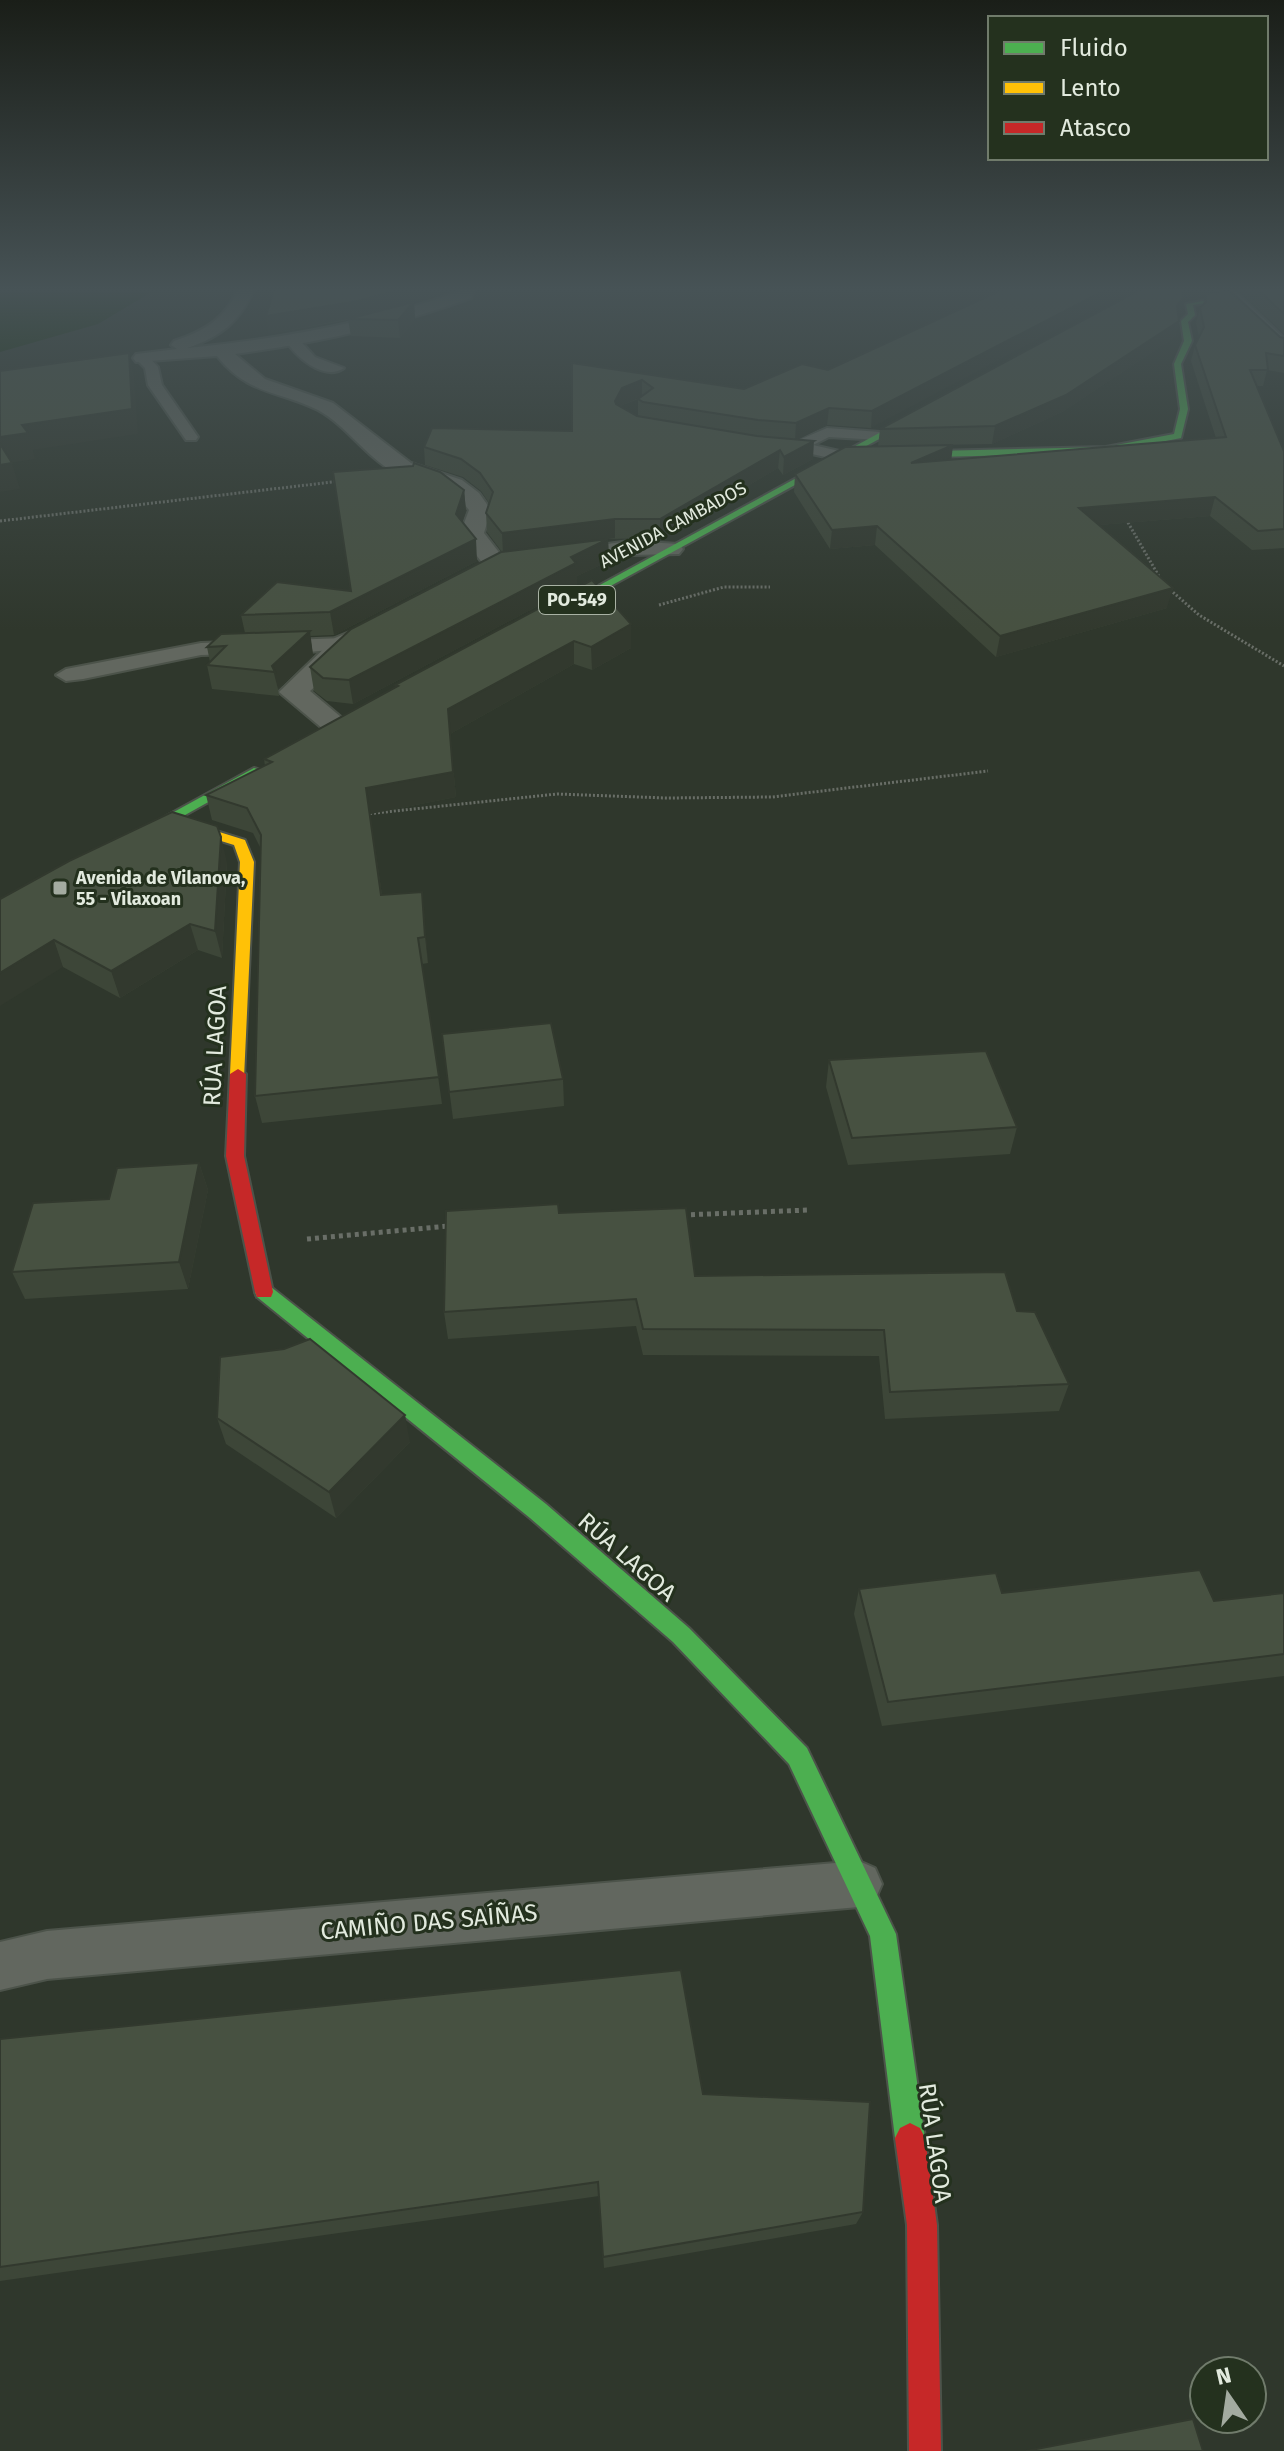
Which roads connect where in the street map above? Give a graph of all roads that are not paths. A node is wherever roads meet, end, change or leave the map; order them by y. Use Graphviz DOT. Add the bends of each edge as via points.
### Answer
graph roads {
  1 [pos="166,401"];
  2 [pos="306,401"];
  3 [pos="944,401"];
  4 [pos="1187,401"];
  5 [pos="880,436"];
  6 [pos="191,437"];
  7 [pos="843,456"];
  8 [pos="671,549"];
  9 [pos="496,564"];
  10 [pos="469,579"];
  11 [pos="386,622"];
  12 [pos="533,624"];
  13 [pos="344,644"];
  14 [pos="66,675"];
  15 [pos="340,728"];
  16 [pos="273,763"];
  17 [pos="168,820"];
  18 [pos="112,850"];
  19 [pos="859,1884"];
  20 [pos="0,1966"];
  21 [pos="925,2451"];
  1 -- 6 [label="lane"];
  2 -- 9 [label="street" via="326,408 405,469 468,492 480,510 472,534"];
  3 -- 5 [label="street, AVENIDA CAMBADOS / PO-549"];
  4 -- 7 [label="street" via="1187,423 1178,436 1106,450"];
  5 -- 7 [label="street, AVENIDA CAMBADOS / PO-549"];
  5 -- 7 [label="lane" via="827,432 801,449"];
  7 -- 8 [label="street, AVENIDA CAMBADOS / PO-549"];
  8 -- 9 [label="street" via="629,548"];
  8 -- 12 [label="street, AVENIDA CAMBADOS / PO-549"];
  9 -- 10 [label="street"];
  11 -- 13 [label="street"];
  13 -- 14 [label="lane" via="198,649"];
  13 -- 15 [label="street" via="293,692"];
  16 -- 17 [label="street"];
  17 -- 18 [label="street"];
  17 -- 19 [label="street, RÚA LAGOA" via="240,843 247,862 235,1156 265,1294 538,1511 657,1614 798,1756"];
  19 -- 20 [label="lane, CAMIÑO DAS SAÍÑAS" via="47,1955"];
  19 -- 21 [label="street, RÚA LAGOA" via="883,1934 922,2225"];
}
